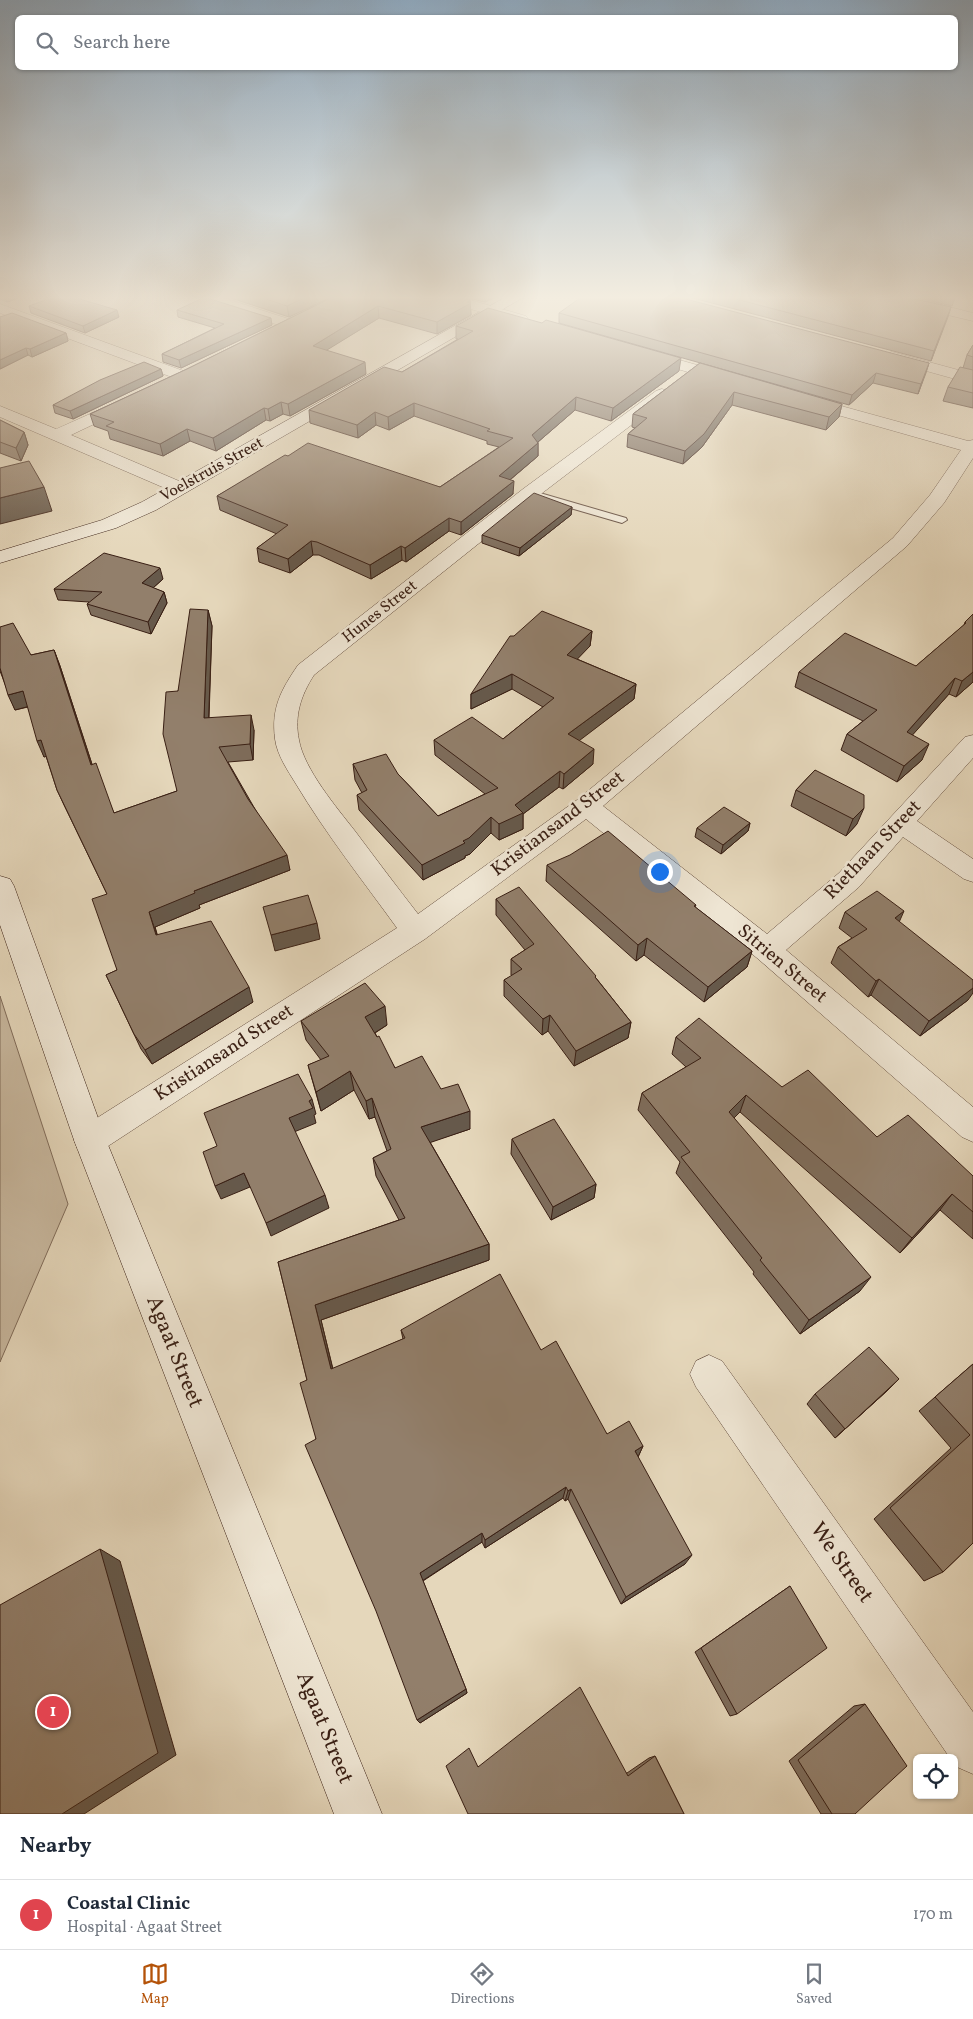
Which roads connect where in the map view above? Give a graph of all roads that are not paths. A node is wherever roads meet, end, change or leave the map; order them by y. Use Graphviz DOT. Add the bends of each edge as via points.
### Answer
graph roads {
  1 [pos="170,382"];
  2 [pos="369,382"];
  3 [pos="678,382"];
  4 [pos="738,382"];
  5 [pos="743,383"];
  6 [pos="165,384"];
  7 [pos="790,396"];
  8 [pos="138,397"];
  9 [pos="0,411"];
  10 [pos="57,435"];
  11 [pos="972,447"];
  12 [pos="180,488"];
  13 [pos="530,493"];
  14 [pos="622,520"];
  15 [pos="0,557"];
  16 [pos="973,743"];
  17 [pos="586,806"];
  18 [pos="902,823"];
  19 [pos="973,872"];
  20 [pos="0,886"];
  21 [pos="414,931"];
  22 [pos="767,950"];
  23 [pos="973,1127"];
  24 [pos="90,1140"];
  25 [pos="709,1374"];
  26 [pos="973,1751"];
  27 [pos="358,1814"];
  1 -- 6 [label="street"];
  2 -- 12 [label="street, Voelstruis Street"];
  3 -- 13 [label="street, Hunes Street"];
  4 -- 5 [label="street"];
  7 -- 11 [label="street"];
  8 -- 10 [label="street"];
  9 -- 10 [label="street"];
  10 -- 12 [label="street"];
  11 -- 17 [label="street, Kristiansand Street" via="937,499 900,542"];
  12 -- 15 [label="street, Voelstruis Street" via="109,524"];
  13 -- 14 [label="lane"];
  13 -- 21 [label="street, Hunes Street" via="306,670 292,691 286,716 287,742 298,767 322,806"];
  16 -- 18 [label="street, Riethaan Street"];
  17 -- 21 [label="street, Kristiansand Street"];
  17 -- 22 [label="street, Sitrien Street"];
  18 -- 19 [label="street"];
  18 -- 22 [label="street, Riethaan Street" via="849,880"];
  20 -- 24 [label="street, Agaat Street"];
  21 -- 24 [label="street, Kristiansand Street"];
  22 -- 23 [label="street, Sitrien Street"];
  24 -- 27 [label="street, Agaat Street"];
  25 -- 26 [label="street, We Street"];
}
